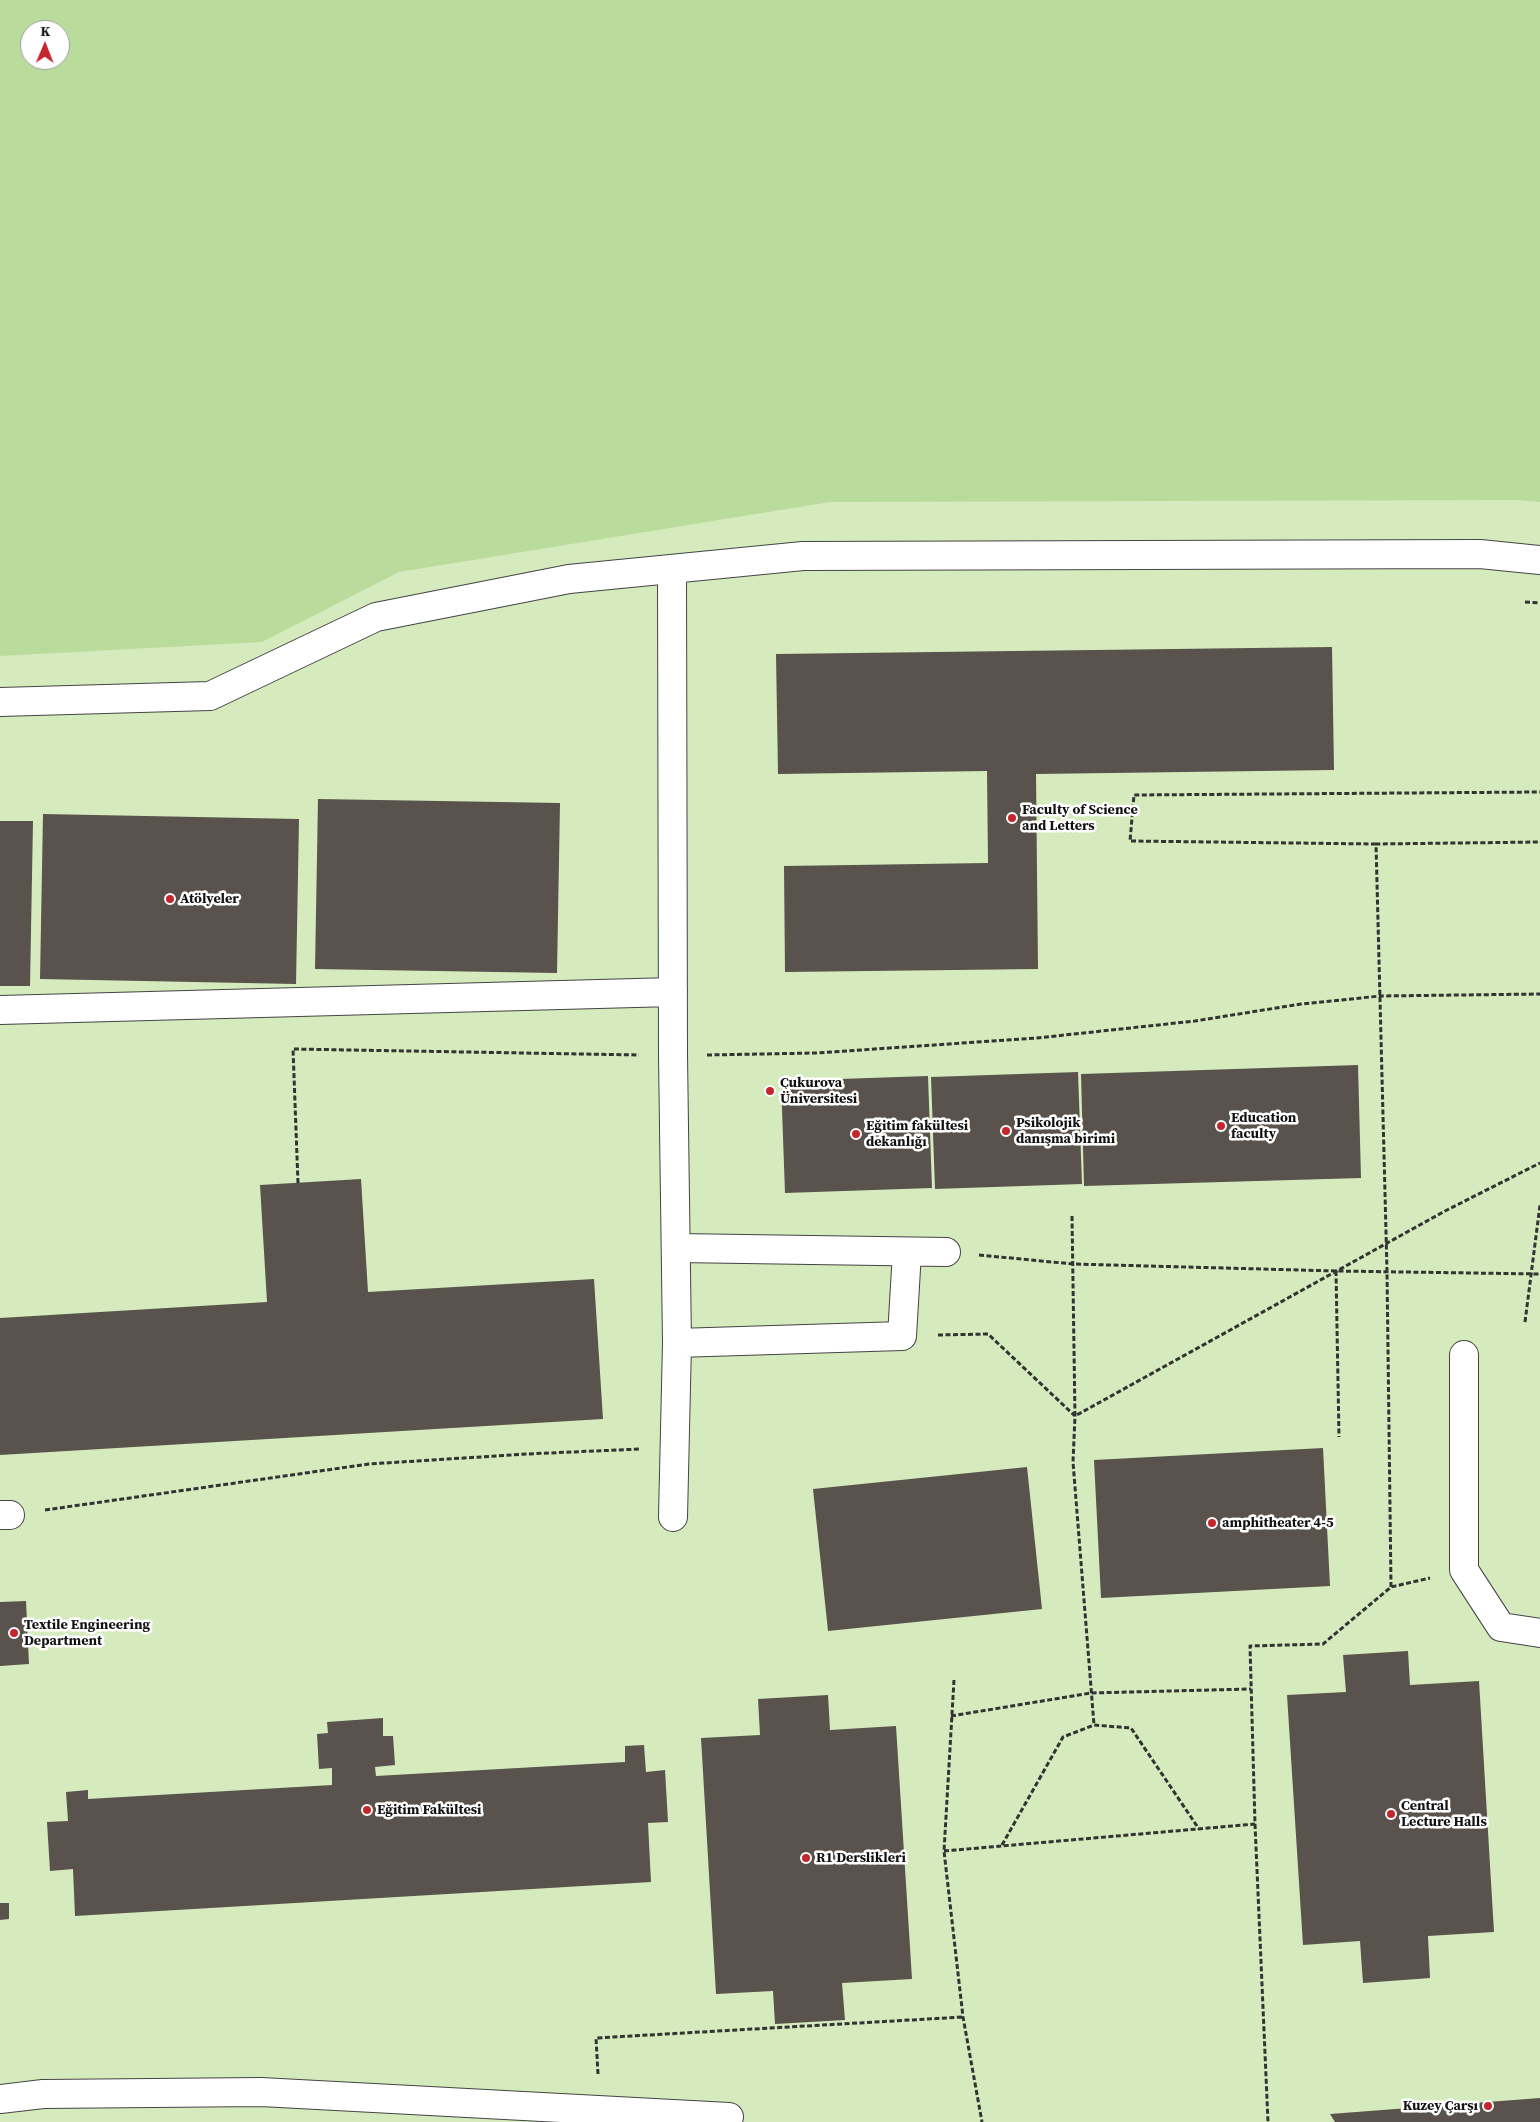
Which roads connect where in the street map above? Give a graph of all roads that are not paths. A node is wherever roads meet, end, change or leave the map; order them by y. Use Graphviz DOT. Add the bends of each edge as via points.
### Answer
graph roads {
  1 [pos="1540,560"];
  2 [pos="672,569"];
  3 [pos="0,702"];
  4 [pos="673,992"];
  5 [pos="0,1010"];
  6 [pos="676,1248"];
  7 [pos="907,1252"];
  8 [pos="946,1252"];
  9 [pos="677,1343"];
  10 [pos="1464,1354"];
  11 [pos="673,1517"];
  12 [pos="1540,1633"];
  13 [pos="0,2099"];
  14 [pos="729,2117"];
  1 -- 2 [label="street" via="1480,554 803,556"];
  2 -- 3 [label="street" via="569,579 376,617 210,696"];
  2 -- 4 [label="street"];
  4 -- 5 [label="street"];
  4 -- 6 [label="street"];
  6 -- 7 [label="street"];
  6 -- 9 [label="street"];
  7 -- 8 [label="street"];
  7 -- 9 [label="street" via="902,1336"];
  9 -- 11 [label="street"];
  10 -- 12 [label="street" via="1464,1570 1501,1627"];
  13 -- 14 [label="street" via="43,2094 260,2092"];
}
